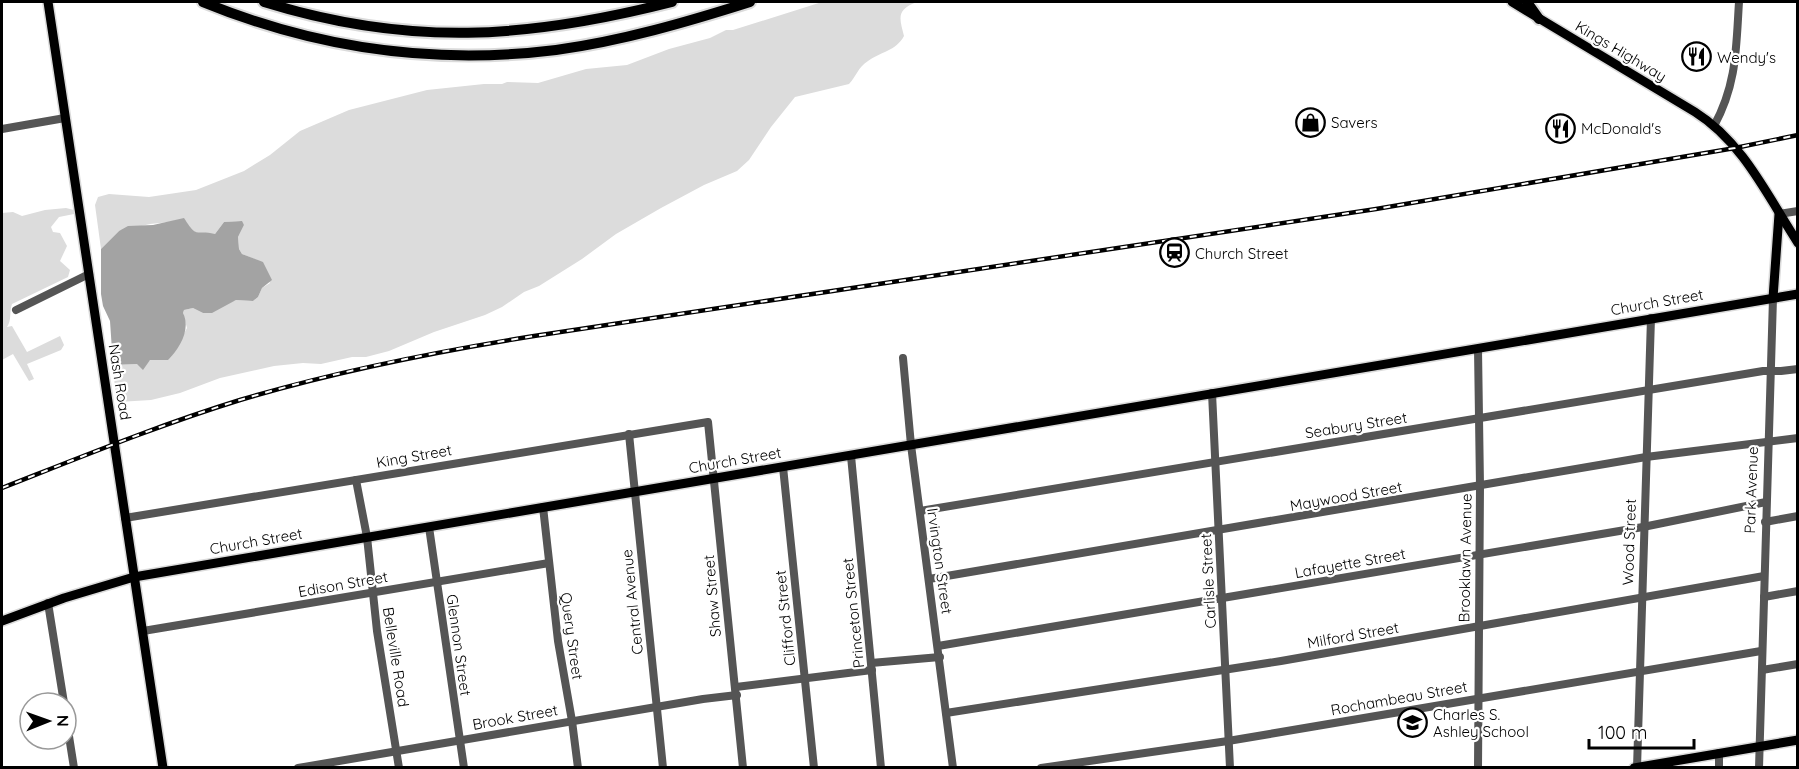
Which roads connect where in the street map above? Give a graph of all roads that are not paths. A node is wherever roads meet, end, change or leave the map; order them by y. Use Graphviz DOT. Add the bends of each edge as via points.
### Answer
graph roads {
  1 [pos="48,2"];
  2 [pos="203,2"];
  3 [pos="264,2"];
  4 [pos="672,2"];
  5 [pos="750,2"];
  6 [pos="1512,2"];
  7 [pos="1527,2"];
  8 [pos="1738,2"];
  9 [pos="1539,19"];
  10 [pos="64,117"];
  11 [pos="1714,126"];
  12 [pos="2,129"];
  13 [pos="1797,211"];
  14 [pos="1779,214"];
  15 [pos="1797,243"];
  16 [pos="88,274"];
  17 [pos="1797,294"];
  18 [pos="1773,298"];
  19 [pos="16,310"];
  20 [pos="1651,318"];
  21 [pos="1478,349"];
  22 [pos="903,358"];
  23 [pos="1797,369"];
  24 [pos="1771,371"];
  25 [pos="1648,388"];
  26 [pos="1212,393"];
  27 [pos="1479,417"];
  28 [pos="708,422"];
  29 [pos="629,434"];
  30 [pos="1797,438"];
  31 [pos="1768,442"];
  32 [pos="911,445"];
  33 [pos="851,456"];
  34 [pos="1646,457"];
  35 [pos="1215,462"];
  36 [pos="783,466"];
  37 [pos="714,478"];
  38 [pos="356,480"];
  39 [pos="1480,486"];
  40 [pos="634,492"];
  41 [pos="1766,502"];
  42 [pos="543,507"];
  43 [pos="920,512"];
  44 [pos="1797,516"];
  45 [pos="125,518"];
  46 [pos="1765,522"];
  47 [pos="429,527"];
  48 [pos="1643,527"];
  49 [pos="1219,530"];
  50 [pos="367,537"];
  51 [pos="1479,554"];
  52 [pos="549,564"];
  53 [pos="1764,576"];
  54 [pos="134,577"];
  55 [pos="929,579"];
  56 [pos="437,582"];
  57 [pos="1797,591"];
  58 [pos="373,592"];
  59 [pos="1764,597"];
  60 [pos="1222,598"];
  61 [pos="1641,599"];
  62 [pos="48,603"];
  63 [pos="2,621"];
  64 [pos="1478,626"];
  65 [pos="142,631"];
  66 [pos="938,646"];
  67 [pos="1761,651"];
  68 [pos="940,657"];
  69 [pos="1797,664"];
  70 [pos="872,666"];
  71 [pos="1225,670"];
  72 [pos="1640,670"];
  73 [pos="1762,670"];
  74 [pos="805,677"];
  75 [pos="62,691"];
  76 [pos="736,691"];
  77 [pos="1477,699"];
  78 [pos="657,708"];
  79 [pos="946,713"];
  80 [pos="572,721"];
  81 [pos="460,740"];
  82 [pos="1797,740"];
  83 [pos="1228,741"];
  84 [pos="1759,747"];
  85 [pos="71,751"];
  86 [pos="397,751"];
  87 [pos="1719,753"];
  88 [pos="328,765"];
  89 [pos="1636,767"];
  90 [pos="74,768"];
  91 [pos="163,768"];
  92 [pos="298,768"];
  93 [pos="399,768"];
  94 [pos="464,768"];
  95 [pos="578,768"];
  96 [pos="663,768"];
  97 [pos="743,768"];
  98 [pos="814,768"];
  99 [pos="881,768"];
  100 [pos="954,768"];
  101 [pos="1041,768"];
  102 [pos="1230,768"];
  103 [pos="1478,768"];
  104 [pos="1719,768"];
  105 [pos="1759,768"];
  1 -- 10 [label="main road, Nash Road"];
  2 -- 5 [label="highway" via="315,39 378,50 454,56 538,52 585,45"];
  3 -- 4 [label="highway" via="358,24 465,34 561,26"];
  6 -- 9 [label="main road, Kings Highway"];
  7 -- 9 [label="highway"];
  8 -- 11 [label="street" via="1734,73 1728,98"];
  9 -- 11 [label="main road, Kings Highway"];
  10 -- 12 [label="street"];
  10 -- 16 [label="main road, Nash Road"];
  11 -- 14 [label="main road, Kings Highway" via="1735,147"];
  13 -- 14 [label="street"];
  14 -- 15 [label="main road, Kings Highway"];
  14 -- 18 [label="main road, Park Avenue"];
  16 -- 19 [label="street"];
  16 -- 45 [label="main road, Nash Road"];
  17 -- 18 [label="main road, Church Street"];
  18 -- 20 [label="main road, Church Street"];
  18 -- 24 [label="street, Park Avenue"];
  20 -- 21 [label="main road, Church Street"];
  20 -- 25 [label="street, Wood Street"];
  21 -- 26 [label="main road, Church Street"];
  21 -- 27 [label="street, Brooklawn Avenue"];
  22 -- 32 [label="street, Irvington Street"];
  23 -- 24 [label="street, Seabury Street"];
  24 -- 25 [label="street, Seabury Street"];
  24 -- 31 [label="street, Park Avenue"];
  25 -- 27 [label="street, Seabury Street"];
  25 -- 34 [label="street, Wood Street"];
  26 -- 32 [label="main road, Church Street"];
  26 -- 35 [label="street, Carlisle Street"];
  27 -- 35 [label="street, Seabury Street"];
  27 -- 39 [label="street, Brooklawn Avenue"];
  28 -- 29 [label="street, King Street"];
  28 -- 37 [label="street, Shaw Street"];
  29 -- 38 [label="street, King Street"];
  29 -- 40 [label="street, Central Avenue"];
  30 -- 31 [label="street, Maywood Street"];
  31 -- 34 [label="street, Maywood Street"];
  31 -- 41 [label="street, Park Avenue"];
  32 -- 33 [label="main road, Church Street"];
  32 -- 43 [label="street, Irvington Street"];
  33 -- 36 [label="main road, Church Street"];
  33 -- 70 [label="street, Princeton Street"];
  34 -- 39 [label="street, Maywood Street"];
  34 -- 48 [label="street, Wood Street"];
  35 -- 43 [label="street, Seabury Street"];
  35 -- 49 [label="street, Carlisle Street"];
  36 -- 37 [label="main road, Church Street"];
  36 -- 74 [label="street, Clifford Street"];
  37 -- 40 [label="main road, Church Street"];
  37 -- 76 [label="street, Shaw Street"];
  38 -- 45 [label="street, King Street"];
  38 -- 50 [label="street, Belleville Road"];
  39 -- 49 [label="street, Maywood Street"];
  39 -- 51 [label="street, Brooklawn Avenue"];
  40 -- 42 [label="main road, Church Street"];
  40 -- 78 [label="street, Central Avenue"];
  41 -- 46 [label="street, Park Avenue"];
  41 -- 48 [label="street, Lafayette Street"];
  42 -- 47 [label="main road, Church Street"];
  42 -- 52 [label="street, Query Street"];
  43 -- 55 [label="street, Irvington Street"];
  44 -- 46 [label="street"];
  45 -- 54 [label="main road, Nash Road"];
  46 -- 53 [label="street, Park Avenue"];
  47 -- 50 [label="main road, Church Street"];
  47 -- 56 [label="street, Glennon Street"];
  48 -- 51 [label="street, Lafayette Street"];
  48 -- 61 [label="street, Wood Street"];
  49 -- 55 [label="street, Maywood Street"];
  49 -- 60 [label="street, Carlisle Street"];
  50 -- 54 [label="main road, Church Street"];
  50 -- 58 [label="street, Belleville Road"];
  51 -- 60 [label="street, Lafayette Street"];
  51 -- 64 [label="street, Brooklawn Avenue"];
  52 -- 56 [label="street, Edison Street"];
  52 -- 80 [label="street, Query Street"];
  53 -- 59 [label="street, Park Avenue"];
  53 -- 61 [label="street, Milford Street"];
  54 -- 62 [label="main road, Church Street"];
  54 -- 65 [label="main road, Nash Road"];
  55 -- 66 [label="street, Irvington Street"];
  56 -- 58 [label="street, Edison Street"];
  56 -- 81 [label="street, Glennon Street"];
  57 -- 59 [label="street"];
  58 -- 65 [label="street, Edison Street"];
  58 -- 86 [label="street, Belleville Road"];
  59 -- 67 [label="street, Park Avenue"];
  60 -- 66 [label="street, Lafayette Street"];
  60 -- 71 [label="street, Carlisle Street"];
  61 -- 64 [label="street, Milford Street"];
  61 -- 72 [label="street, Wood Street"];
  62 -- 63 [label="main road, Church Street"];
  62 -- 75 [label="street"];
  64 -- 71 [label="street, Milford Street"];
  64 -- 77 [label="street, Brooklawn Avenue"];
  65 -- 91 [label="main road, Nash Road"];
  66 -- 68 [label="street, Irvington Street"];
  67 -- 72 [label="street, Rochambeau Street"];
  67 -- 73 [label="street, Park Avenue"];
  68 -- 70 [label="street, Brook Street"];
  68 -- 79 [label="street, Irvington Street"];
  69 -- 73 [label="street"];
  70 -- 74 [label="street, Brook Street"];
  70 -- 99 [label="street, Princeton Street"];
  71 -- 79 [label="street, Milford Street"];
  71 -- 83 [label="street, Carlisle Street"];
  72 -- 77 [label="street, Rochambeau Street"];
  72 -- 89 [label="street, Wood Street"];
  73 -- 84 [label="street, Park Avenue"];
  74 -- 76 [label="street, Brook Street"];
  74 -- 98 [label="street, Clifford Street"];
  76 -- 78 [label="street, Brook Street"];
  76 -- 97 [label="street, Shaw Street"];
  77 -- 83 [label="street, Rochambeau Street"];
  77 -- 103 [label="street, Brooklawn Avenue"];
  78 -- 80 [label="street, Brook Street"];
  78 -- 96 [label="street, Central Avenue"];
  79 -- 100 [label="street, Irvington Street"];
  80 -- 81 [label="street, Brook Street"];
  80 -- 95 [label="street, Query Street"];
  81 -- 86 [label="street, Brook Street"];
  81 -- 94 [label="street, Glennon Street"];
  82 -- 84 [label="main road"];
  83 -- 101 [label="street, Rochambeau Street"];
  83 -- 102 [label="street, Carlisle Street"];
  84 -- 87 [label="main road"];
  84 -- 105 [label="street, Park Avenue"];
  85 -- 90 [label="street"];
  86 -- 88 [label="street, Brook Street"];
  86 -- 93 [label="street, Belleville Road"];
  87 -- 89 [label="main road"];
  87 -- 104 [label="street"];
  88 -- 92 [label="street, Brook Street"];
}
